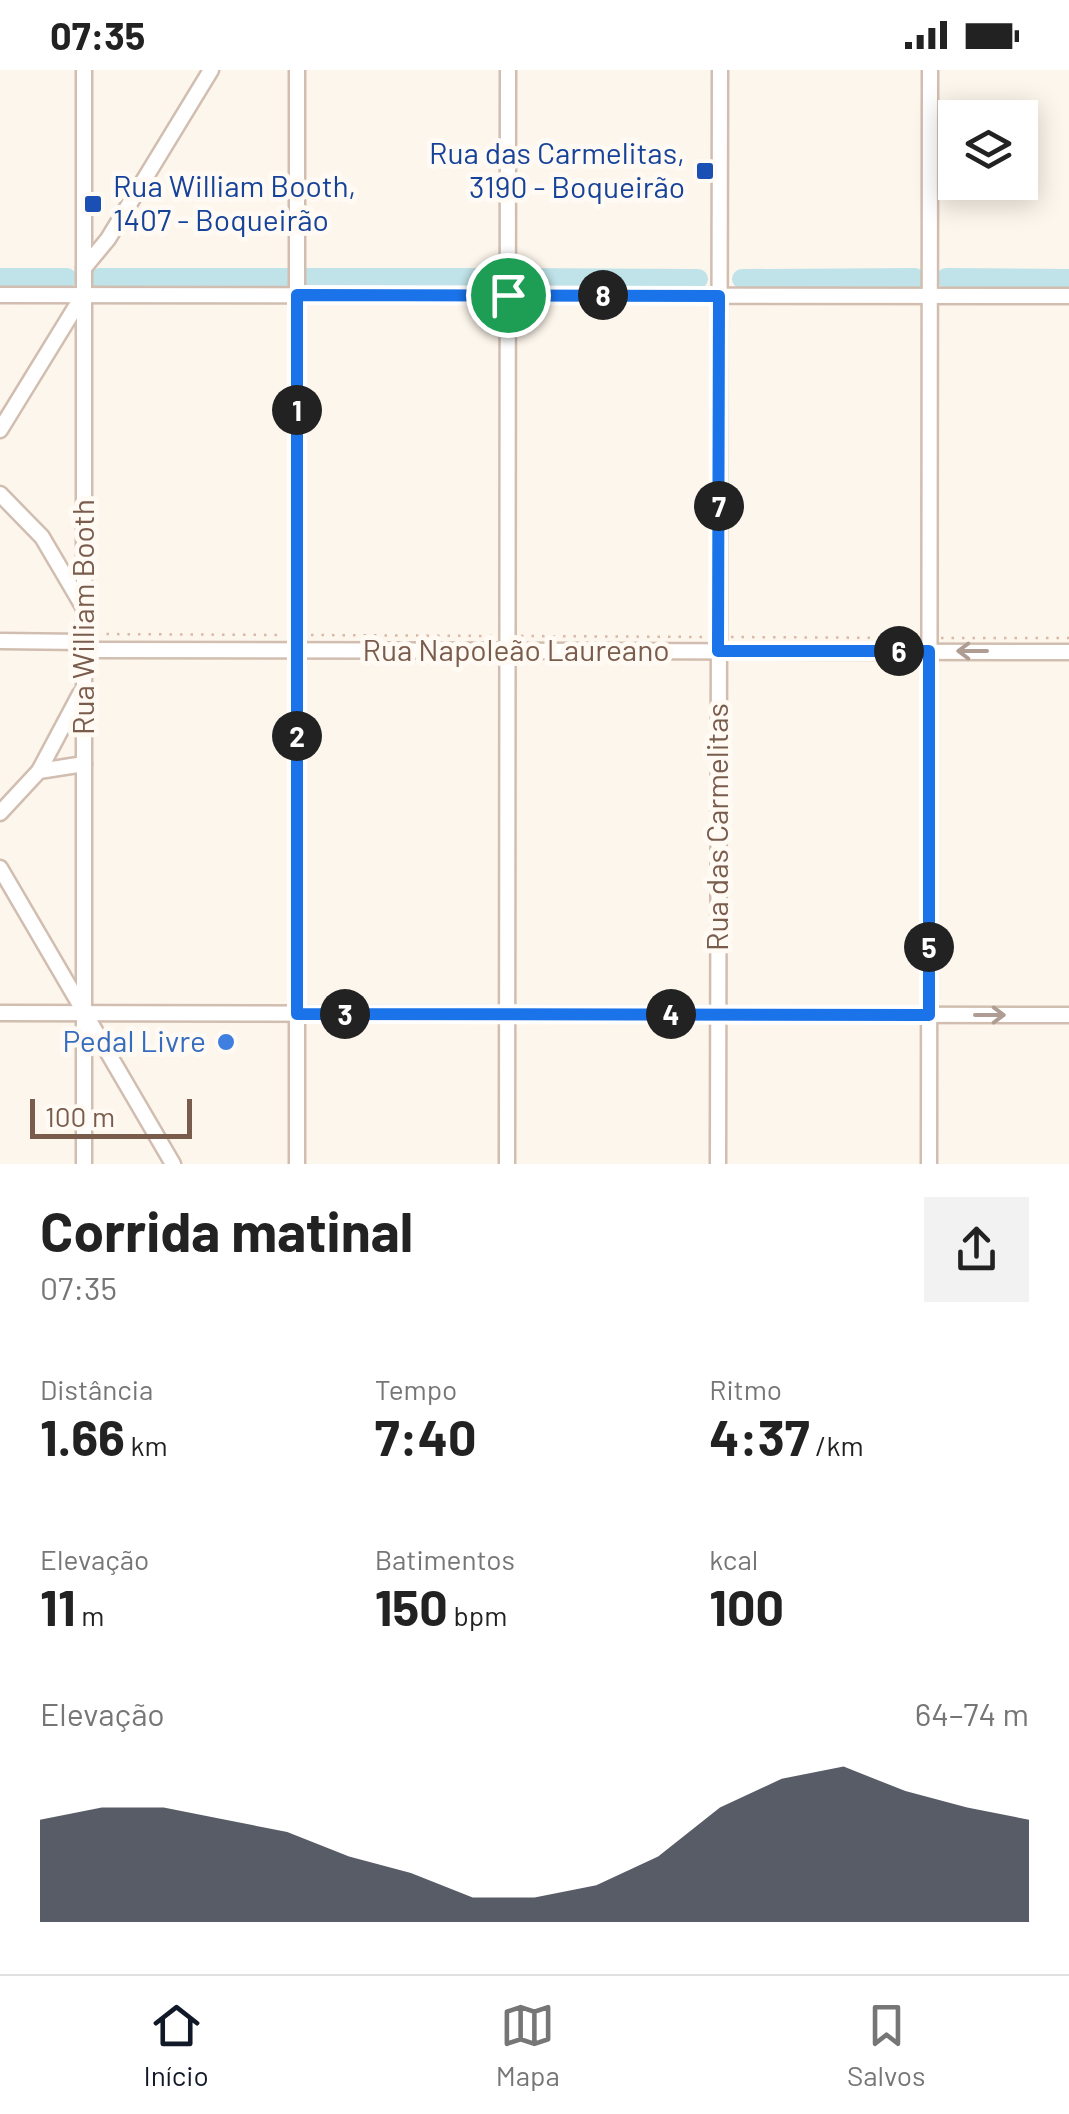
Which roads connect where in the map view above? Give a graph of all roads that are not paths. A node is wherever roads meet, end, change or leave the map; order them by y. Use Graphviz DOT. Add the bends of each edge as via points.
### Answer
graph roads {
  1 [pos="84,70"];
  2 [pos="211,70"];
  3 [pos="297,70"];
  4 [pos="508,70"];
  5 [pos="720,70"];
  6 [pos="930,70"];
  7 [pos="84,268"];
  8 [pos="297,283"];
  9 [pos="0,294"];
  10 [pos="84,295"];
  11 [pos="508,295"];
  12 [pos="719,296"];
  13 [pos="930,296"];
  14 [pos="1069,296"];
  15 [pos="0,430"];
  16 [pos="0,494"];
  17 [pos="84,608"];
  18 [pos="0,641"];
  19 [pos="84,646"];
  20 [pos="297,650"];
  21 [pos="508,650"];
  22 [pos="718,651"];
  23 [pos="929,651"];
  24 [pos="1069,652"];
  25 [pos="84,684"];
  26 [pos="84,764"];
  27 [pos="39,771"];
  28 [pos="0,814"];
  29 [pos="0,868"];
  30 [pos="0,1013"];
  31 [pos="85,1013"];
  32 [pos="297,1014"];
  33 [pos="507,1014"];
  34 [pos="718,1014"];
  35 [pos="929,1015"];
  36 [pos="1069,1015"];
  37 [pos="84,1164"];
  38 [pos="173,1164"];
  39 [pos="297,1164"];
  40 [pos="506,1164"];
  41 [pos="718,1164"];
  42 [pos="929,1164"];
  1 -- 7 [label="street, Rua William Booth"];
  2 -- 7 [label="street" via="108,240"];
  3 -- 8 [label="street"];
  4 -- 11 [label="street"];
  5 -- 12 [label="street, Rua das Carmelitas"];
  6 -- 13 [label="street"];
  7 -- 10 [label="street, Rua William Booth"];
  8 -- 10 [label="street"];
  8 -- 11 [label="street"];
  8 -- 20 [label="street"];
  9 -- 10 [label="street"];
  10 -- 15 [label="street"];
  10 -- 17 [label="street, Rua William Booth"];
  11 -- 12 [label="street"];
  11 -- 21 [label="street"];
  12 -- 13 [label="street"];
  12 -- 22 [label="street, Rua das Carmelitas"];
  13 -- 14 [label="street"];
  13 -- 23 [label="street"];
  16 -- 17 [label="street" via="53,552"];
  17 -- 19 [label="street, Rua William Booth"];
  18 -- 19 [label="street, Rua Napoleão Laureano"];
  19 -- 20 [label="street, Rua Napoleão Laureano"];
  19 -- 25 [label="street, Rua William Booth"];
  20 -- 21 [label="street, Rua Napoleão Laureano"];
  20 -- 32 [label="street"];
  21 -- 22 [label="street, Rua Napoleão Laureano"];
  21 -- 33 [label="street"];
  22 -- 23 [label="street, Rua Napoleão Laureano"];
  22 -- 34 [label="street, Rua das Carmelitas"];
  24 -- 23 [label="street, Rua Napoleão Laureano, one-way"];
  23 -- 35 [label="street"];
  25 -- 26 [label="street, Rua William Booth"];
  25 -- 27 [label="street"];
  26 -- 27 [label="street"];
  26 -- 31 [label="street, Rua William Booth"];
  27 -- 28 [label="street"];
  29 -- 31 [label="street"];
  30 -- 31 [label="street"];
  31 -- 32 [label="street"];
  31 -- 37 [label="street, Rua William Booth"];
  31 -- 38 [label="street"];
  32 -- 33 [label="street"];
  32 -- 39 [label="street"];
  33 -- 34 [label="street"];
  33 -- 40 [label="street"];
  34 -- 35 [label="street"];
  34 -- 41 [label="street, Rua das Carmelitas"];
  35 -- 36 [label="street, one-way"];
  35 -- 42 [label="street"];
}
